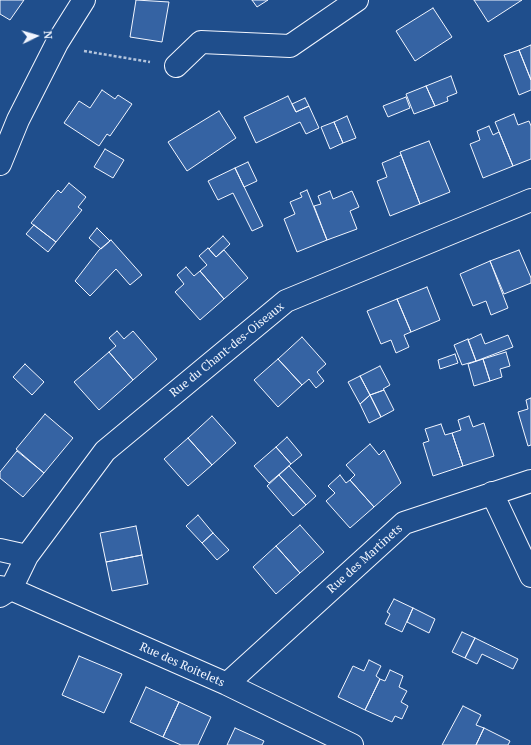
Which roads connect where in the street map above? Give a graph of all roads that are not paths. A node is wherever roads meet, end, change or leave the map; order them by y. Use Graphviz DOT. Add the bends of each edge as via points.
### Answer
graph roads {
  1 [pos="84,0"];
  2 [pos="356,0"];
  3 [pos="176,66"];
  4 [pos="0,164"];
  5 [pos="531,200"];
  6 [pos="531,481"];
  7 [pos="492,493"];
  8 [pos="0,550"];
  9 [pos="27,556"];
  10 [pos="531,576"];
  11 [pos="4,591"];
  12 [pos="227,684"];
  13 [pos="352,745"];
  1 -- 4 [label="street" via="58,43 18,120"];
  2 -- 3 [label="street" via="290,46 201,42"];
  5 -- 9 [label="street, Rue du Chant-des-Oiseaux" via="286,301 105,451"];
  6 -- 7 [label="street, Rue des Martinets"];
  7 -- 10 [label="street"];
  7 -- 12 [label="street, Rue des Martinets" via="404,523"];
  8 -- 9 [label="street"];
  9 -- 11 [label="street, Rue des Roitelets"];
  11 -- 12 [label="street, Rue des Roitelets"];
  12 -- 13 [label="street, Rue des Roitelets"];
}
